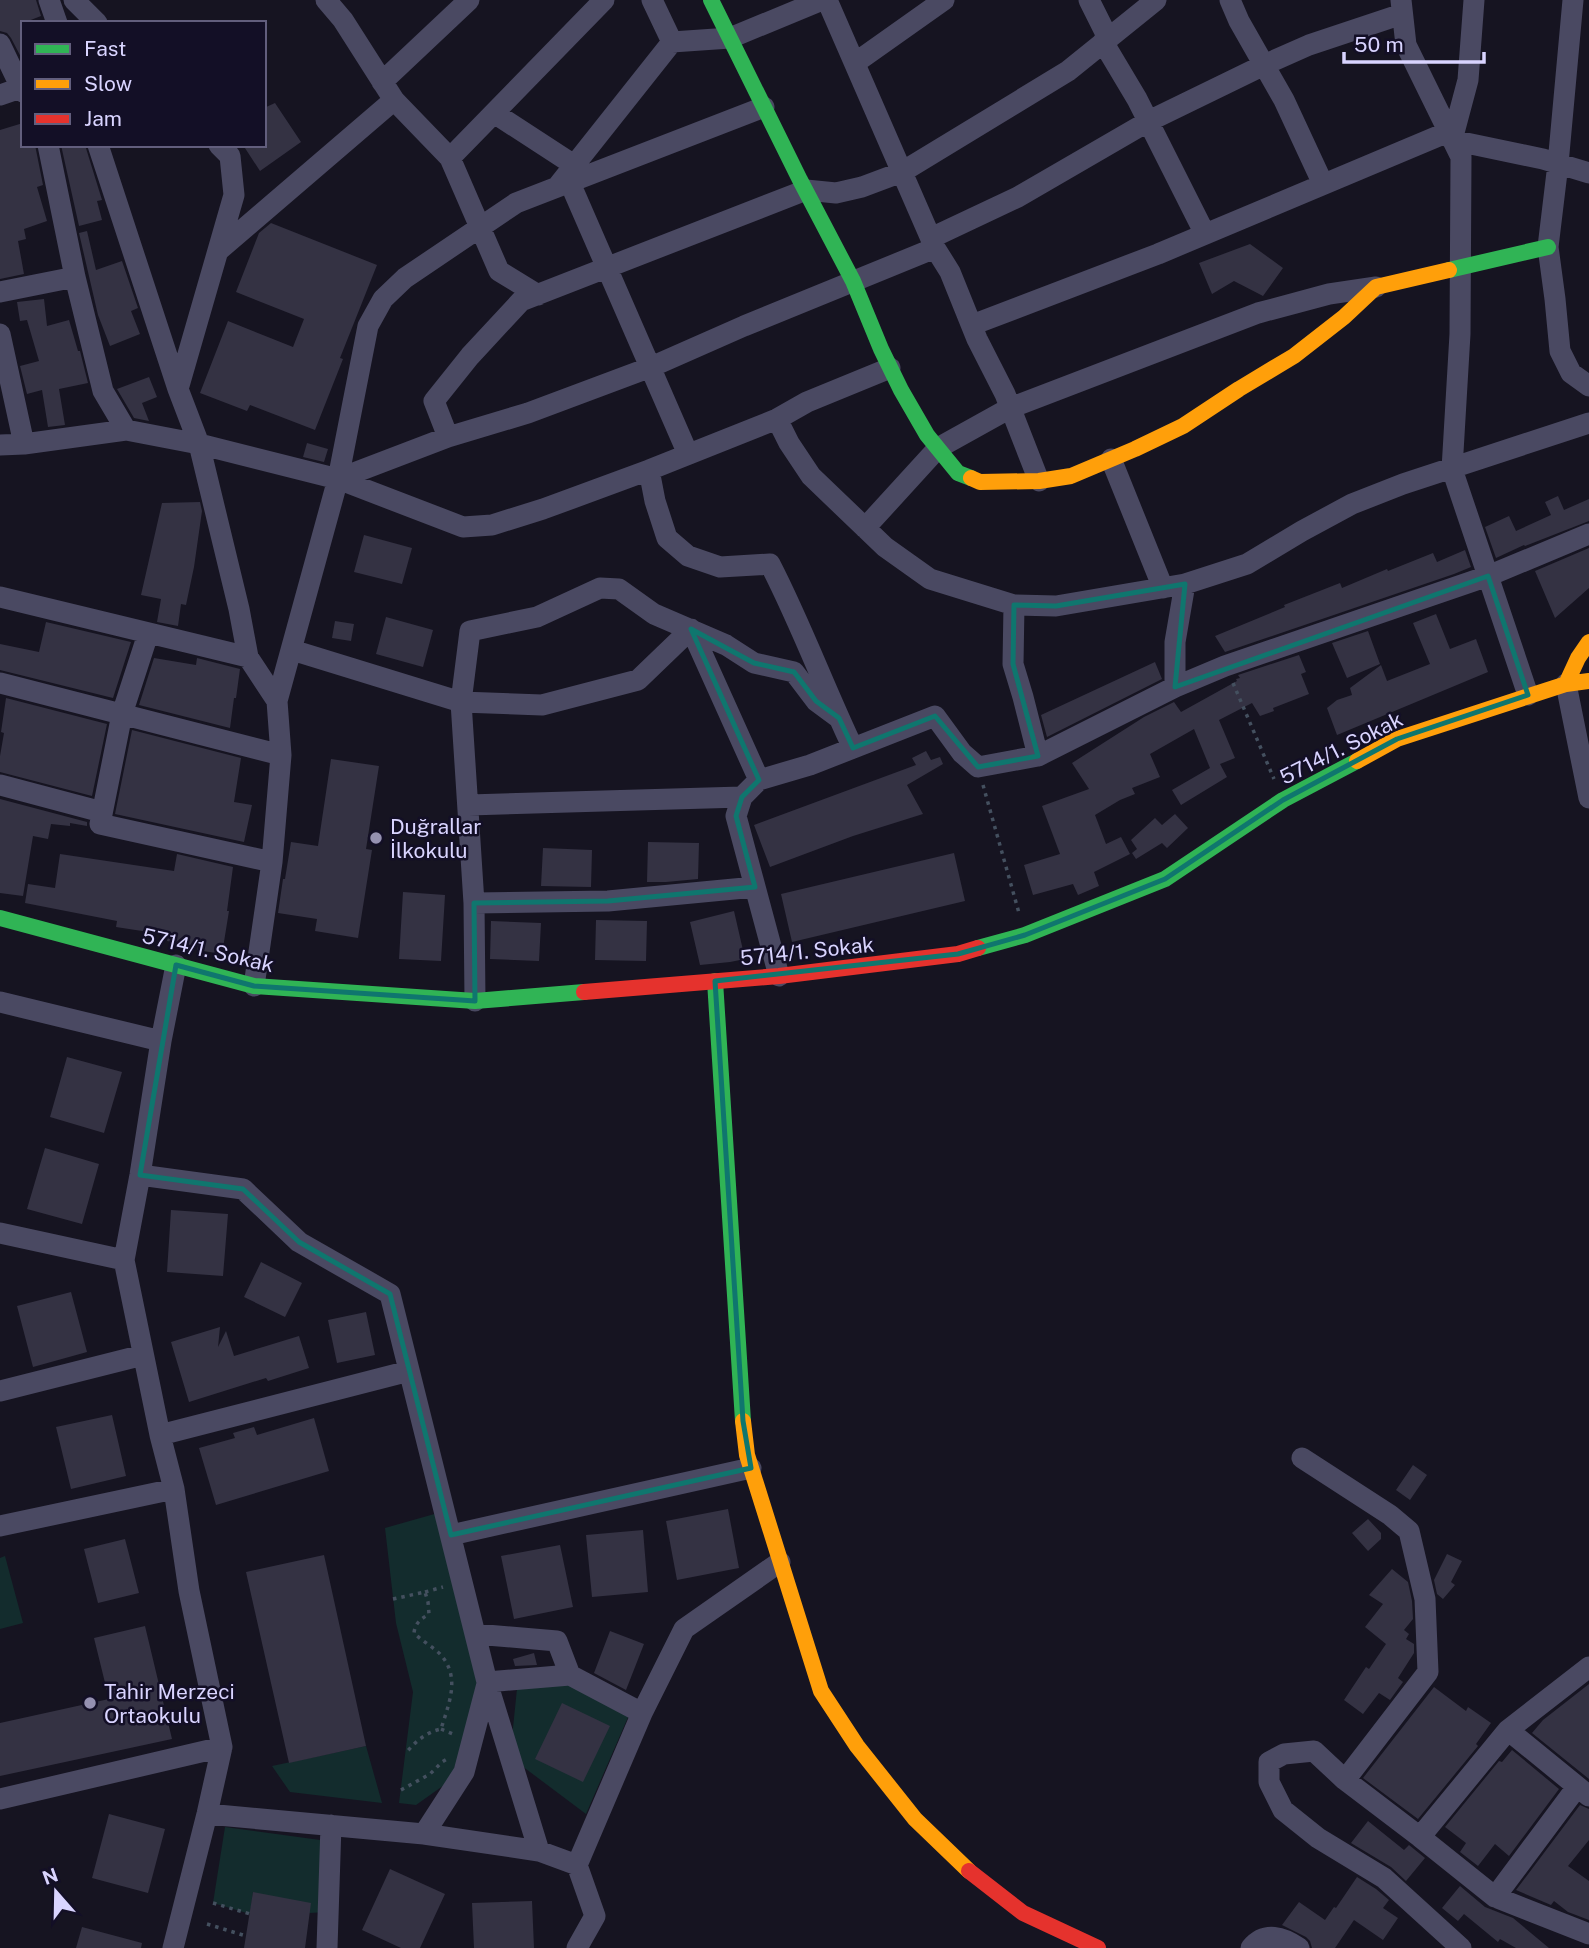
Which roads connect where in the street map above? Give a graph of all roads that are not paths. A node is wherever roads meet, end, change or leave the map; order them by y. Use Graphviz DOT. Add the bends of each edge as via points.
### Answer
graph roads {
  1 [pos="49,0"];
  2 [pos="74,0"];
  3 [pos="326,0"];
  4 [pos="469,0"];
  5 [pos="604,0"];
  6 [pos="652,0"];
  7 [pos="711,0"];
  8 [pos="822,0"];
  9 [pos="827,0"];
  10 [pos="944,0"];
  11 [pos="1089,0"];
  12 [pos="1156,0"];
  13 [pos="1230,0"];
  14 [pos="1474,0"];
  15 [pos="1573,0"];
  16 [pos="1402,7"];
  17 [pos="56,21"];
  18 [pos="95,21"];
  19 [pos="730,38"];
  20 [pos="1105,40"];
  21 [pos="672,42"];
  22 [pos="0,44"];
  23 [pos="855,63"];
  24 [pos="1264,65"];
  25 [pos="382,82"];
  26 [pos="21,87"];
  27 [pos="21,89"];
  28 [pos="0,95"];
  29 [pos="394,100"];
  30 [pos="764,107"];
  31 [pos="494,113"];
  32 [pos="1149,121"];
  33 [pos="1450,136"];
  34 [pos="48,147"];
  35 [pos="99,147"];
  36 [pos="221,147"];
  37 [pos="450,158"];
  38 [pos="1558,164"];
  39 [pos="902,172"];
  40 [pos="1589,173"];
  41 [pos="567,179"];
  42 [pos="1323,184"];
  43 [pos="806,190"];
  44 [pos="481,228"];
  45 [pos="1205,234"];
  46 [pos="933,243"];
  47 [pos="1548,247"];
  48 [pos="218,251"];
  49 [pos="607,267"];
  50 [pos="1460,268"];
  51 [pos="75,277"];
  52 [pos="853,281"];
  53 [pos="1376,287"];
  54 [pos="0,292"];
  55 [pos="538,295"];
  56 [pos="972,325"];
  57 [pos="0,334"];
  58 [pos="650,367"];
  59 [pos="890,368"];
  60 [pos="1589,386"];
  61 [pos="178,389"];
  62 [pos="1010,408"];
  63 [pos="777,419"];
  64 [pos="1589,423"];
  65 [pos="126,430"];
  66 [pos="448,437"];
  67 [pos="24,444"];
  68 [pos="199,444"];
  69 [pos="0,445"];
  70 [pos="938,449"];
  71 [pos="688,454"];
  72 [pos="1111,459"];
  73 [pos="1452,469"];
  74 [pos="649,470"];
  75 [pos="338,480"];
  76 [pos="1039,481"];
  77 [pos="865,528"];
  78 [pos="1589,534"];
  79 [pos="1488,576"];
  80 [pos="1185,584"];
  81 [pos="1163,588"];
  82 [pos="0,597"];
  83 [pos="1014,605"];
  84 [pos="691,629"];
  85 [pos="148,634"];
  86 [pos="1589,642"];
  87 [pos="292,650"];
  88 [pos="248,657"];
  89 [pos="1589,681"];
  90 [pos="0,683"];
  91 [pos="1566,684"];
  92 [pos="1175,687"];
  93 [pos="1528,695"];
  94 [pos="277,701"];
  95 [pos="461,702"];
  96 [pos="122,714"];
  97 [pos="839,718"];
  98 [pos="853,748"];
  99 [pos="281,755"];
  100 [pos="1038,756"];
  101 [pos="759,780"];
  102 [pos="0,785"];
  103 [pos="1588,788"];
  104 [pos="742,797"];
  105 [pos="468,806"];
  106 [pos="102,812"];
  107 [pos="272,862"];
  108 [pos="755,887"];
  109 [pos="474,903"];
  110 [pos="0,918"];
  111 [pos="176,965"];
  112 [pos="779,976"];
  113 [pos="715,981"];
  114 [pos="254,986"];
  115 [pos="475,1001"];
  116 [pos="0,1002"];
  117 [pos="161,1041"];
  118 [pos="140,1175"];
  119 [pos="0,1233"];
  120 [pos="124,1260"];
  121 [pos="143,1355"];
  122 [pos="410,1371"];
  123 [pos="0,1391"];
  124 [pos="160,1435"];
  125 [pos="1302,1458"];
  126 [pos="751,1468"];
  127 [pos="174,1489"];
  128 [pos="0,1526"];
  129 [pos="451,1535"];
  130 [pos="780,1562"];
  131 [pos="475,1634"];
  132 [pos="1589,1668"];
  133 [pos="570,1675"];
  134 [pos="487,1682"];
  135 [pos="642,1713"];
  136 [pos="1508,1730"];
  137 [pos="222,1747"];
  138 [pos="1345,1780"];
  139 [pos="1583,1792"];
  140 [pos="0,1799"];
  141 [pos="207,1814"];
  142 [pos="331,1825"];
  143 [pos="424,1833"];
  144 [pos="1420,1838"];
  145 [pos="539,1851"];
  146 [pos="577,1865"];
  147 [pos="1495,1897"];
  148 [pos="1589,1934"];
  149 [pos="173,1948"];
  150 [pos="327,1948"];
  151 [pos="577,1948"];
  152 [pos="1097,1948"];
  153 [pos="1251,1948"];
  154 [pos="1299,1948"];
  155 [pos="1461,1948"];
  1 -- 17 [label="street"];
  2 -- 18 [label="street"];
  3 -- 25 [label="street"];
  4 -- 25 [label="street"];
  5 -- 31 [label="street"];
  6 -- 21 [label="street"];
  7 -- 19 [label="street"];
  8 -- 19 [label="street"];
  9 -- 23 [label="street"];
  10 -- 23 [label="street"];
  11 -- 20 [label="street"];
  12 -- 20 [label="street"];
  13 -- 24 [label="street"];
  14 -- 33 [label="street" via="1468,80"];
  15 -- 38 [label="street"];
  16 -- 24 [label="street"];
  16 -- 33 [label="street" via="1406,45"];
  19 -- 21 [label="street"];
  19 -- 30 [label="street"];
  20 -- 32 [label="street"];
  20 -- 39 [label="street" via="1068,71"];
  21 -- 41 [label="street"];
  22 -- 26 [label="street"];
  23 -- 39 [label="street"];
  24 -- 32 [label="street"];
  24 -- 42 [label="street"];
  25 -- 29 [label="street"];
  27 -- 28 [label="street"];
  29 -- 37 [label="street"];
  29 -- 48 [label="street"];
  30 -- 41 [label="street"];
  30 -- 43 [label="street"];
  31 -- 37 [label="street"];
  31 -- 41 [label="street"];
  32 -- 45 [label="street"];
  32 -- 46 [label="street"];
  33 -- 38 [label="street"];
  33 -- 42 [label="street"];
  33 -- 50 [label="street" via="1461,157"];
  34 -- 51 [label="street"];
  35 -- 61 [label="street"];
  36 -- 48 [label="street" via="230,156 234,195"];
  37 -- 44 [label="street"];
  38 -- 40 [label="street"];
  38 -- 47 [label="street"];
  39 -- 43 [label="street" via="836,193"];
  39 -- 46 [label="street"];
  41 -- 44 [label="street" via="516,203"];
  41 -- 49 [label="street"];
  42 -- 45 [label="street"];
  43 -- 49 [label="street"];
  43 -- 52 [label="street"];
  44 -- 55 [label="street" via="499,271"];
  44 -- 75 [label="street" via="405,278 383,299 368,326"];
  45 -- 56 [label="street"];
  46 -- 52 [label="street"];
  46 -- 56 [label="street"];
  47 -- 50 [label="street"];
  47 -- 60 [label="street" via="1560,351 1571,373"];
  48 -- 61 [label="street"];
  49 -- 55 [label="street"];
  49 -- 58 [label="street"];
  50 -- 53 [label="street"];
  50 -- 73 [label="street"];
  51 -- 54 [label="street"];
  51 -- 65 [label="street" via="103,391"];
  52 -- 58 [label="street"];
  52 -- 59 [label="street"];
  53 -- 62 [label="street" via="1258,313"];
  53 -- 72 [label="street" via="1294,356 1183,426"];
  55 -- 66 [label="street" via="521,301 434,401"];
  56 -- 62 [label="street"];
  57 -- 67 [label="street"];
  58 -- 66 [label="street"];
  58 -- 71 [label="street"];
  59 -- 63 [label="street"];
  59 -- 70 [label="street"];
  61 -- 68 [label="street"];
  62 -- 70 [label="street"];
  62 -- 76 [label="street"];
  63 -- 71 [label="street"];
  63 -- 77 [label="street" via="811,476"];
  64 -- 73 [label="street"];
  65 -- 67 [label="street"];
  65 -- 68 [label="street"];
  66 -- 75 [label="street"];
  67 -- 69 [label="street"];
  68 -- 75 [label="street"];
  68 -- 88 [label="street"];
  70 -- 76 [label="street" via="958,473 980,482"];
  70 -- 77 [label="street"];
  71 -- 74 [label="street"];
  72 -- 76 [label="street" via="1070,476"];
  72 -- 81 [label="street"];
  73 -- 79 [label="street"];
  73 -- 80 [label="street" via="1352,504 1247,564"];
  74 -- 75 [label="street" via="492,525 463,527"];
  74 -- 97 [label="street" via="667,538 688,556 720,567 770,564"];
  75 -- 87 [label="street"];
  77 -- 83 [label="street" via="930,579"];
  78 -- 79 [label="street"];
  79 -- 92 [label="street"];
  79 -- 93 [label="street"];
  80 -- 81 [label="street"];
  80 -- 92 [label="street" via="1175,642"];
  81 -- 83 [label="street" via="1056,606"];
  82 -- 85 [label="street"];
  83 -- 100 [label="street" via="1013,664"];
  84 -- 95 [label="street" via="638,680 542,705"];
  84 -- 95 [label="street" via="654,614 618,589 600,588 537,617 470,631"];
  84 -- 97 [label="street" via="754,663 794,672 816,701"];
  84 -- 101 [label="street"];
  85 -- 88 [label="street"];
  85 -- 96 [label="street"];
  86 -- 91 [label="street"];
  87 -- 94 [label="street"];
  87 -- 95 [label="street"];
  88 -- 94 [label="street"];
  89 -- 91 [label="street, 5714/1. Sokak"];
  90 -- 96 [label="street"];
  91 -- 93 [label="street, 5714/1. Sokak"];
  91 -- 103 [label="street"];
  92 -- 100 [label="street"];
  93 -- 112 [label="street, 5714/1. Sokak" via="1397,739 1283,800 1165,879 1025,935 958,954"];
  94 -- 99 [label="street"];
  95 -- 105 [label="street"];
  96 -- 99 [label="street"];
  96 -- 106 [label="street"];
  97 -- 98 [label="street"];
  98 -- 100 [label="street" via="935,716 978,767"];
  98 -- 101 [label="street"];
  99 -- 107 [label="street"];
  101 -- 104 [label="street"];
  102 -- 106 [label="street"];
  104 -- 105 [label="street"];
  104 -- 108 [label="street" via="736,816"];
  105 -- 109 [label="street"];
  106 -- 107 [label="street" via="100,824"];
  107 -- 114 [label="street"];
  108 -- 109 [label="street" via="608,901"];
  108 -- 112 [label="street"];
  109 -- 115 [label="street"];
  110 -- 111 [label="street, 5714/1. Sokak"];
  111 -- 114 [label="street, 5714/1. Sokak"];
  111 -- 117 [label="street"];
  112 -- 113 [label="street, 5714/1. Sokak"];
  113 -- 115 [label="street, 5714/1. Sokak"];
  113 -- 126 [label="street" via="743,1421"];
  114 -- 115 [label="street, 5714/1. Sokak"];
  116 -- 117 [label="street"];
  117 -- 118 [label="street"];
  118 -- 120 [label="street"];
  118 -- 122 [label="street" via="243,1189 299,1242 390,1294"];
  119 -- 120 [label="street"];
  120 -- 121 [label="street"];
  121 -- 123 [label="street"];
  121 -- 124 [label="street"];
  122 -- 124 [label="street"];
  122 -- 129 [label="street"];
  124 -- 127 [label="street"];
  125 -- 138 [label="street" via="1409,1531 1425,1599 1428,1672"];
  126 -- 129 [label="street"];
  126 -- 130 [label="street"];
  127 -- 128 [label="street"];
  127 -- 137 [label="street" via="189,1591"];
  129 -- 131 [label="street"];
  130 -- 135 [label="street" via="684,1629"];
  130 -- 152 [label="street" via="821,1691 857,1746 915,1819 970,1872 1023,1913"];
  131 -- 133 [label="street" via="557,1641"];
  131 -- 134 [label="street"];
  132 -- 136 [label="street"];
  133 -- 134 [label="street"];
  133 -- 135 [label="street"];
  134 -- 143 [label="street" via="464,1772"];
  134 -- 145 [label="street"];
  135 -- 146 [label="street"];
  136 -- 139 [label="street"];
  136 -- 144 [label="street"];
  137 -- 140 [label="street"];
  137 -- 141 [label="street"];
  138 -- 144 [label="street"];
  138 -- 155 [label="street" via="1314,1751 1284,1754 1269,1762 1269,1782 1283,1810 1318,1838 1384,1878"];
  139 -- 147 [label="street"];
  141 -- 142 [label="street"];
  141 -- 149 [label="street"];
  142 -- 143 [label="street"];
  142 -- 150 [label="street"];
  143 -- 145 [label="street"];
  144 -- 147 [label="street"];
  145 -- 146 [label="street"];
  146 -- 151 [label="street" via="595,1916"];
  147 -- 148 [label="street"];
  153 -- 154 [label="street" via="1256,1941 1273,1936"];
}
